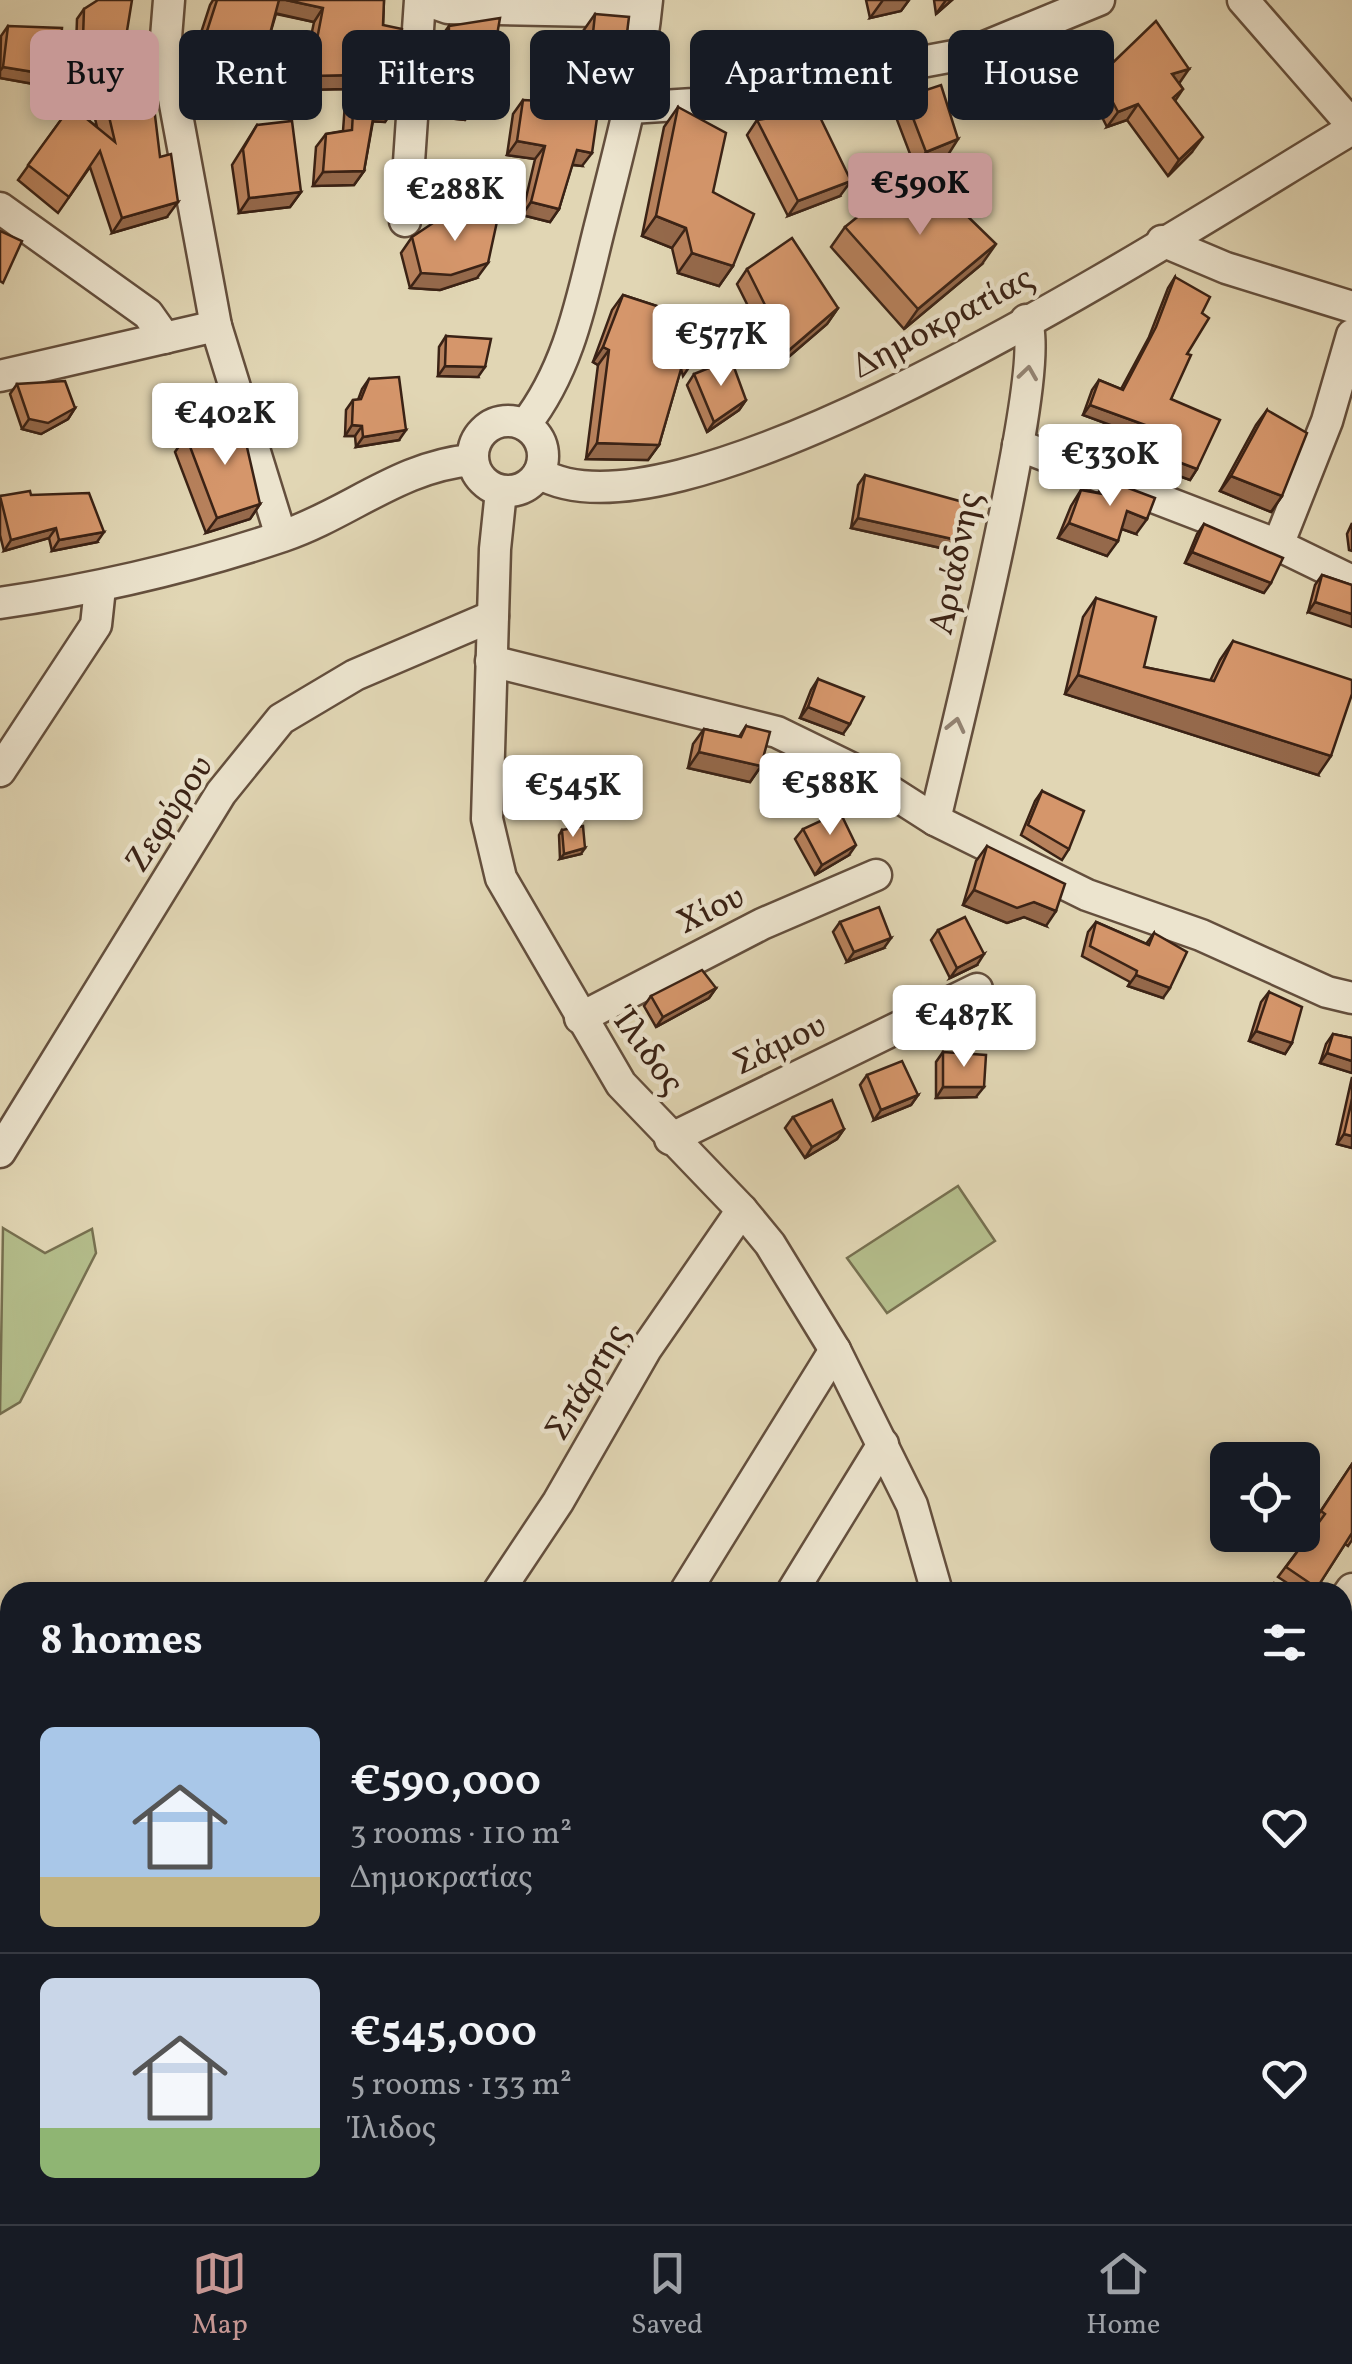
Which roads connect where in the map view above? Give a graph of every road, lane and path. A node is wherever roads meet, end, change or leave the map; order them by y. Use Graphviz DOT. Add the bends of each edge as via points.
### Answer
graph roads {
  1 [pos="170,0"];
  2 [pos="422,0"];
  3 [pos="1099,0"];
  4 [pos="1243,0"];
  5 [pos="646,6"];
  6 [pos="670,106"];
  7 [pos="627,120"];
  8 [pos="1352,127"];
  9 [pos="0,208"];
  10 [pos="405,220"];
  11 [pos="1162,241"];
  12 [pos="1352,306"];
  13 [pos="1026,320"];
  14 [pos="216,326"];
  15 [pos="1352,336"];
  16 [pos="165,338"];
  17 [pos="0,376"];
  18 [pos="526,425"];
  19 [pos="1018,445"];
  20 [pos="472,460"];
  21 [pos="539,474"];
  22 [pos="501,491"];
  23 [pos="282,536"];
  24 [pos="1278,545"];
  25 [pos="1352,581"];
  26 [pos="100,588"];
  27 [pos="0,604"];
  28 [pos="492,616"];
  29 [pos="491,661"];
  30 [pos="0,771"];
  31 [pos="934,820"];
  32 [pos="876,875"];
  33 [pos="977,989"];
  34 [pos="1352,998"];
  35 [pos="580,1018"];
  36 [pos="670,1139"];
  37 [pos="0,1152"];
  38 [pos="742,1210"];
  39 [pos="835,1350"];
  40 [pos="883,1444"];
  41 [pos="505,1582"];
  42 [pos="691,1582"];
  43 [pos="798,1582"];
  44 [pos="934,1582"];
  1 -- 14 [label="street" via="165,50"];
  2 -- 5 [label="street" via="448,8"];
  2 -- 10 [label="street"];
  3 -- 6 [label="street" via="970,53"];
  4 -- 8 [label="street"];
  7 -- 18 [label="street" via="568,351 549,395"];
  8 -- 11 [label="street, Δημοκρατίας"];
  9 -- 16 [label="street" via="148,314"];
  11 -- 12 [label="street"];
  11 -- 13 [label="street, Δημοκρατίας"];
  19 -- 13 [label="street, Αριάδνης, one-way" via="1033,342"];
  13 -- 21 [label="street, Δημοκρατίας" via="859,408 690,475 603,489 558,484"];
  14 -- 16 [label="street"];
  14 -- 23 [label="street"];
  15 -- 24 [label="street"];
  16 -- 17 [label="street"];
  18 -- 20 [label="street" via="504,421 484,430"];
  18 -- 21 [label="street" via="543,452"];
  19 -- 24 [label="street"];
  31 -- 19 [label="street, Αριάδνης, one-way"];
  20 -- 22 [label="street" via="482,480"];
  20 -- 23 [label="street" via="436,463 388,482 328,519"];
  21 -- 22 [label="street" via="523,488"];
  22 -- 28 [label="street, Ίλιδος"];
  23 -- 26 [label="street"];
  24 -- 25 [label="street"];
  26 -- 27 [label="street"];
  26 -- 30 [label="street" via="96,625"];
  28 -- 29 [label="street, Ίλιδος"];
  28 -- 37 [label="street, Ζεφύρου" via="356,675 281,719 221,793"];
  29 -- 31 [label="street" via="777,732 863,774"];
  29 -- 35 [label="street, Ίλιδος" via="487,819 494,848 502,878"];
  31 -- 34 [label="street" via="1086,895"];
  32 -- 35 [label="street, Χίου" via="762,924"];
  33 -- 36 [label="street, Σάμου"];
  35 -- 36 [label="street, Ίλιδος" via="621,1084"];
  36 -- 38 [label="street, Ίλιδος"];
  38 -- 39 [label="street, Ίλιδος"];
  38 -- 41 [label="street, Σπάρτης" via="646,1348"];
  39 -- 40 [label="street, Ίλιδος"];
  39 -- 42 [label="street"];
  40 -- 43 [label="street"];
  40 -- 44 [label="street, Ίλιδος" via="918,1521"];
}
